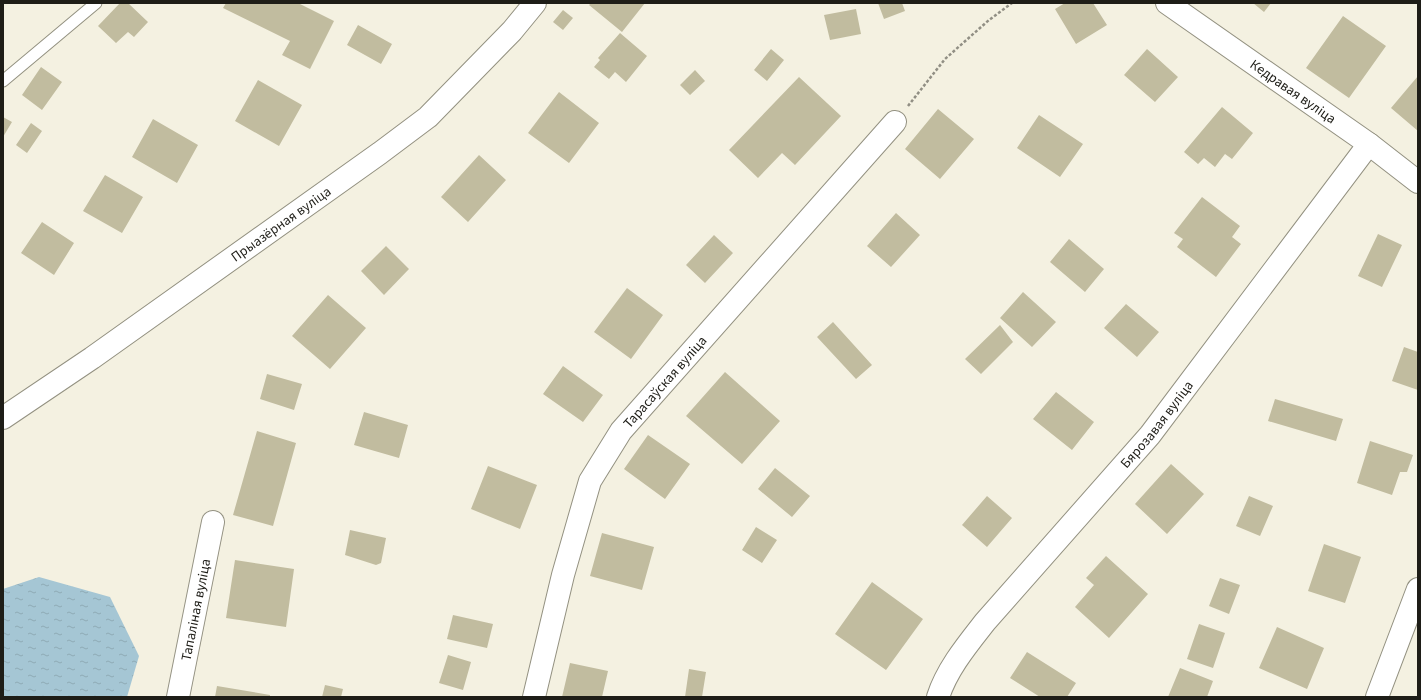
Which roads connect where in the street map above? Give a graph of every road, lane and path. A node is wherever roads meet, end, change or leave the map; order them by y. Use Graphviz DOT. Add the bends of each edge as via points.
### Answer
graph roads {
  1 [pos="96,3"];
  2 [pos="535,3"];
  3 [pos="1012,3"];
  4 [pos="1167,3"];
  5 [pos="3,81"];
  6 [pos="896,122"];
  7 [pos="1369,144"];
  8 [pos="1418,182"];
  9 [pos="3,418"];
  10 [pos="213,522"];
  11 [pos="1418,589"];
  12 [pos="178,697"];
  13 [pos="534,697"];
  14 [pos="938,697"];
  15 [pos="1377,697"];
  1 -- 5 [label="lane"];
  2 -- 9 [label="street, Прыазёрная вуліца" via="512,31 428,117 92,358"];
  3 -- 6 [label="path" via="945,59"];
  4 -- 7 [label="street, Кедравая вуліца"];
  6 -- 13 [label="street, Тарасаўская вуліца" via="621,431 590,481 563,575"];
  7 -- 8 [label="street, Кедравая вуліца"];
  7 -- 14 [label="street, Бярозавая вуліца" via="1150,435 962,651 942,685"];
  10 -- 12 [label="street, Тапаліная вуліца"];
  11 -- 15 [label="street"];
}
